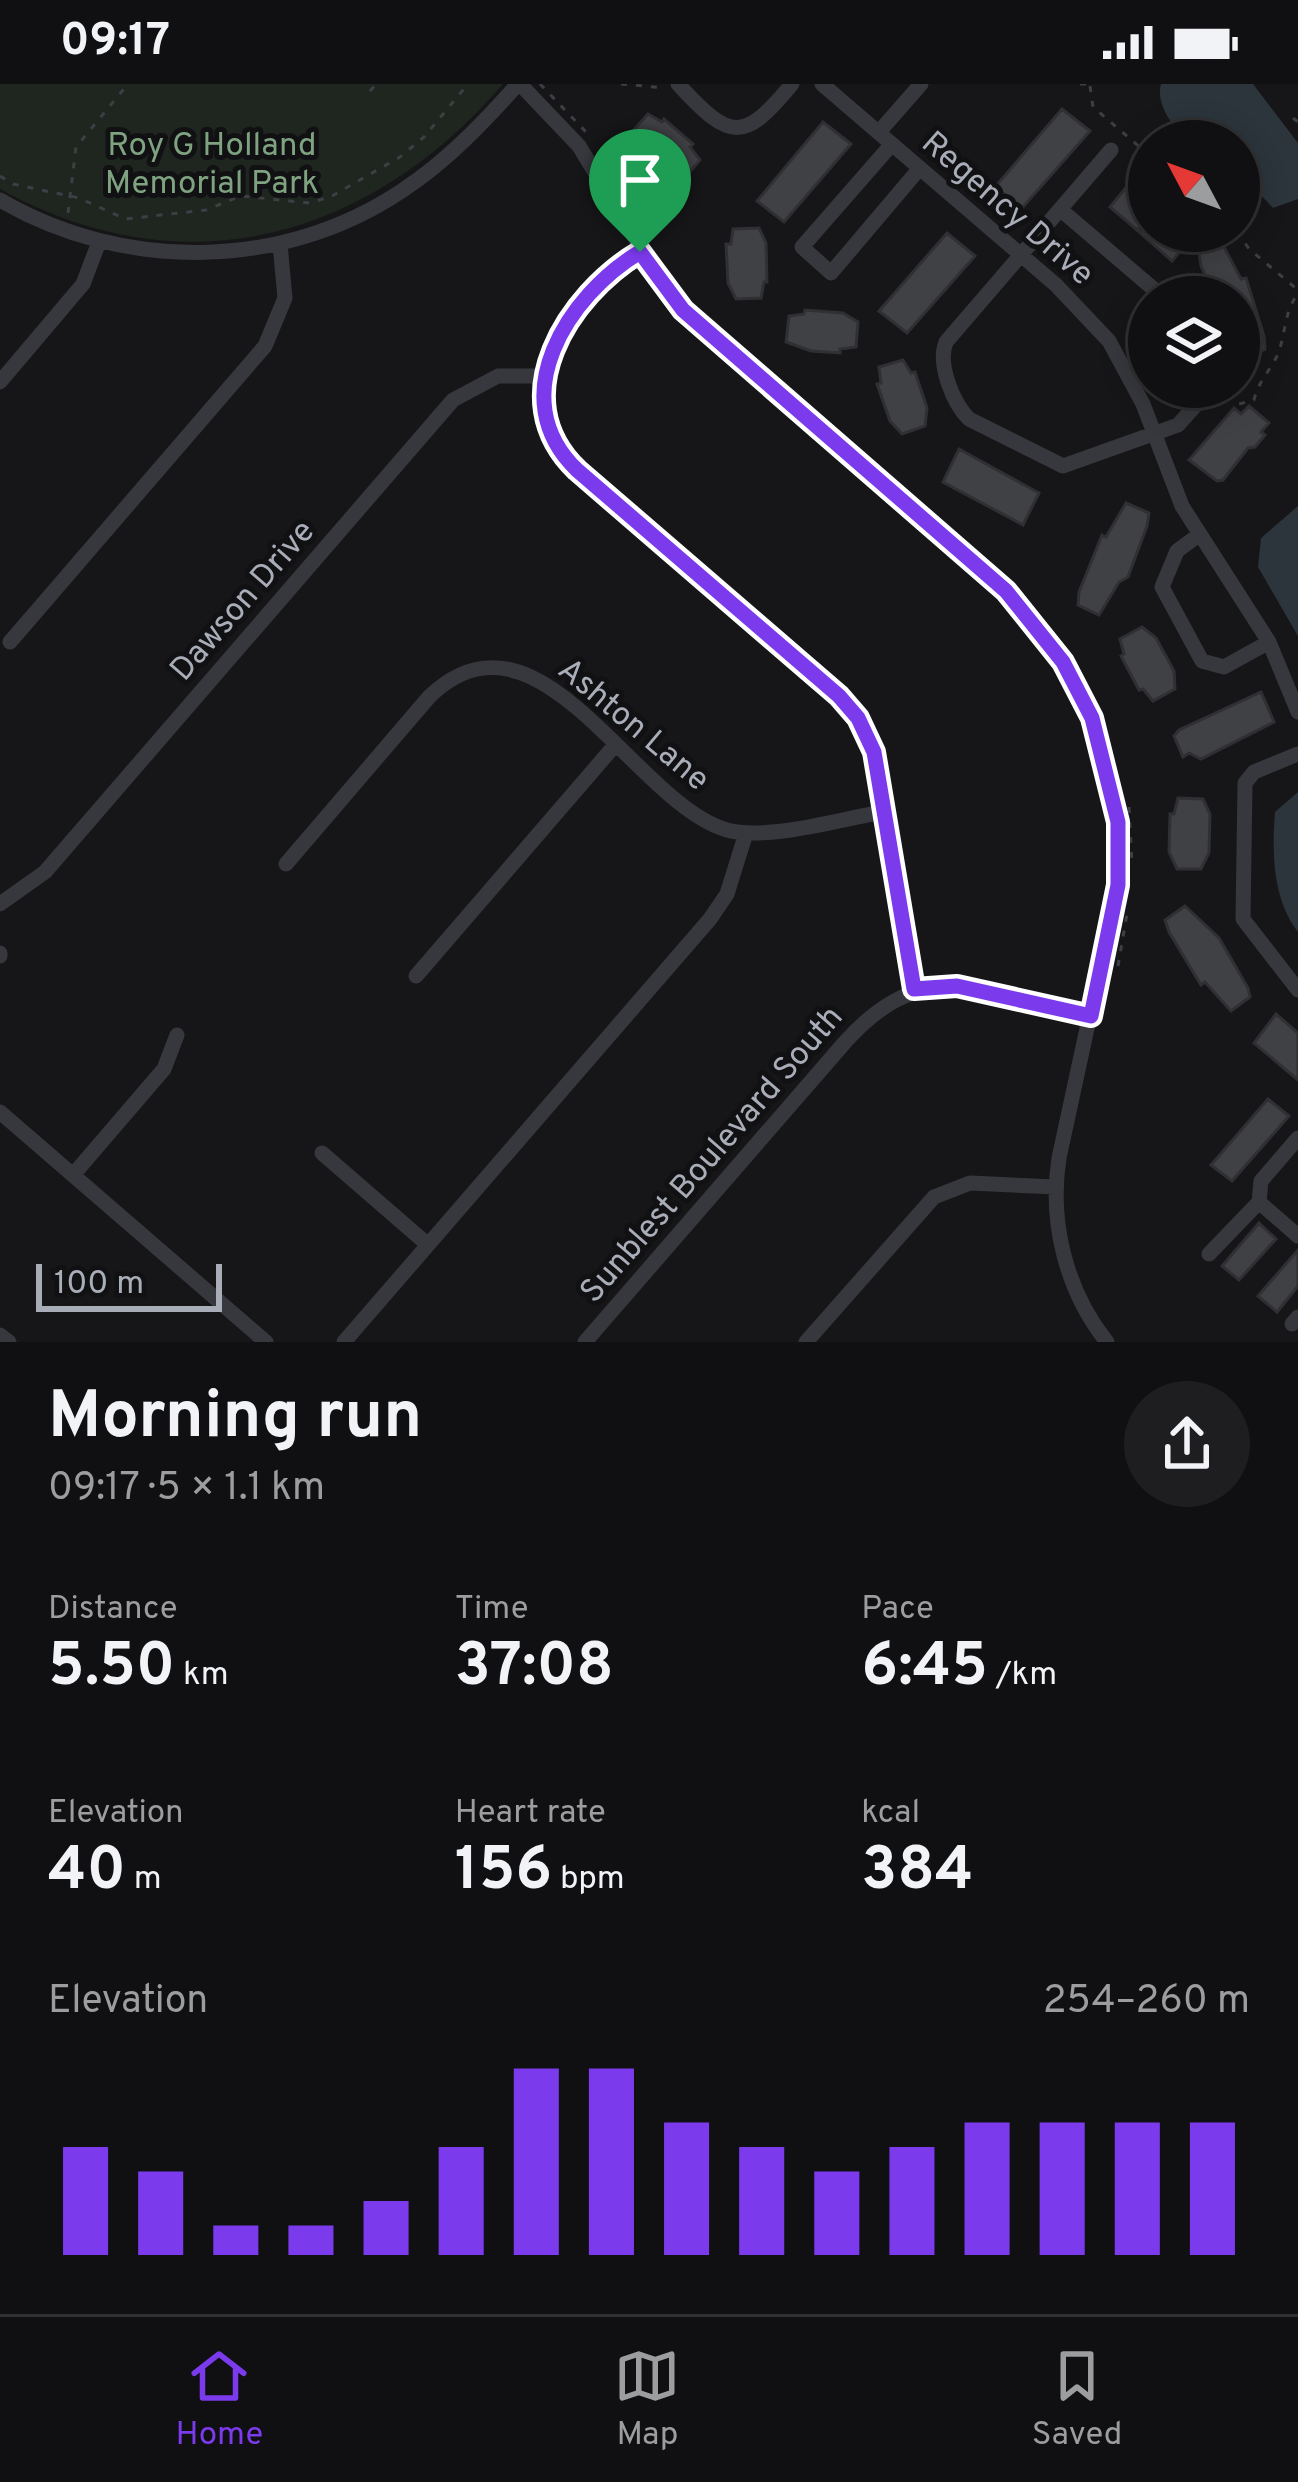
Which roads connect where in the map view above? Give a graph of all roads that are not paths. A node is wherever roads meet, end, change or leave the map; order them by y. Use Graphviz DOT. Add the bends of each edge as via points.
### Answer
graph roads {
  1 [pos="519,84"];
  2 [pos="676,84"];
  3 [pos="792,84"];
  4 [pos="822,84"];
  5 [pos="921,84"];
  6 [pos="885,138"];
  7 [pos="1111,150"];
  8 [pos="920,168"];
  9 [pos="0,200"];
  10 [pos="1061,210"];
  11 [pos="99,242"];
  12 [pos="280,244"];
  13 [pos="640,252"];
  14 [pos="1022,255"];
  15 [pos="1138,276"];
  16 [pos="548,376"];
  17 [pos="0,382"];
  18 [pos="1198,408"];
  19 [pos="1154,434"];
  20 [pos="1200,534"];
  21 [pos="10,642"];
  22 [pos="1269,642"];
  23 [pos="1298,712"];
  24 [pos="616,744"];
  25 [pos="1298,754"];
  26 [pos="883,812"];
  27 [pos="746,833"];
  28 [pos="286,864"];
  29 [pos="0,904"];
  30 [pos="416,976"];
  31 [pos="914,989"];
  32 [pos="1298,990"];
  33 [pos="1091,1016"];
  34 [pos="177,1035"];
  35 [pos="0,1112"];
  36 [pos="1298,1138"];
  37 [pos="322,1154"];
  38 [pos="74,1175"];
  39 [pos="1056,1186"];
  40 [pos="1258,1202"];
  41 [pos="1298,1236"];
  42 [pos="428,1244"];
  43 [pos="1209,1254"];
  44 [pos="0,1335"];
  45 [pos="9,1342"];
  46 [pos="266,1342"];
  47 [pos="344,1342"];
  48 [pos="585,1342"];
  49 [pos="806,1342"];
  50 [pos="1107,1342"];
  1 -- 12 [label="street" via="405,190"];
  1 -- 13 [label="street" via="579,146"];
  2 -- 3 [label="street" via="736,130 748,130"];
  4 -- 6 [label="street, Regency Drive"];
  5 -- 6 [label="street"];
  6 -- 8 [label="street, Regency Drive"];
  6 -- 8 [label="street" via="802,248 831,273"];
  7 -- 10 [label="street"];
  8 -- 14 [label="street, Regency Drive"];
  9 -- 11 [label="street"];
  10 -- 14 [label="street"];
  10 -- 15 [label="street"];
  11 -- 12 [label="street" via="197,253"];
  11 -- 17 [label="street" via="83,284"];
  12 -- 21 [label="street" via="285,298 266,346"];
  13 -- 16 [label="street" via="578,303"];
  13 -- 33 [label="street" via="683,310 1006,591 1063,662 1092,718 1118,822 1116,899"];
  14 -- 19 [label="street, Regency Drive" via="1108,341"];
  14 -- 19 [label="street" via="942,350 963,414 1064,466"];
  16 -- 26 [label="street" via="546,416 563,456 851,707 871,742"];
  16 -- 29 [label="street, Dawson Drive" via="505,374 453,400 45,872"];
  18 -- 19 [label="street"];
  19 -- 20 [label="street, Regency Drive"];
  20 -- 22 [label="street, Regency Drive"];
  20 -- 22 [label="street" via="1177,551 1162,587 1202,661 1224,667"];
  22 -- 23 [label="street, Regency Drive"];
  24 -- 27 [label="street, Ashton Lane" via="708,822"];
  24 -- 28 [label="street, Ashton Lane" via="532,676 500,668 464,673 429,697"];
  24 -- 30 [label="street"];
  25 -- 32 [label="street" via="1245,783 1240,870 1243,919"];
  26 -- 27 [label="street"];
  26 -- 31 [label="street"];
  27 -- 42 [label="street" via="710,919"];
  31 -- 33 [label="street" via="957,986"];
  31 -- 48 [label="street, Sunblest Boulevard South" via="862,1024"];
  33 -- 39 [label="street"];
  34 -- 38 [label="street" via="164,1070"];
  35 -- 38 [label="street"];
  36 -- 40 [label="street" via="1261,1181"];
  37 -- 42 [label="street"];
  38 -- 46 [label="street"];
  39 -- 49 [label="street" via="970,1184 934,1196"];
  39 -- 50 [label="street" via="1068,1270"];
  40 -- 41 [label="street"];
  40 -- 43 [label="street"];
  42 -- 47 [label="street"];
  44 -- 45 [label="street"];
}
